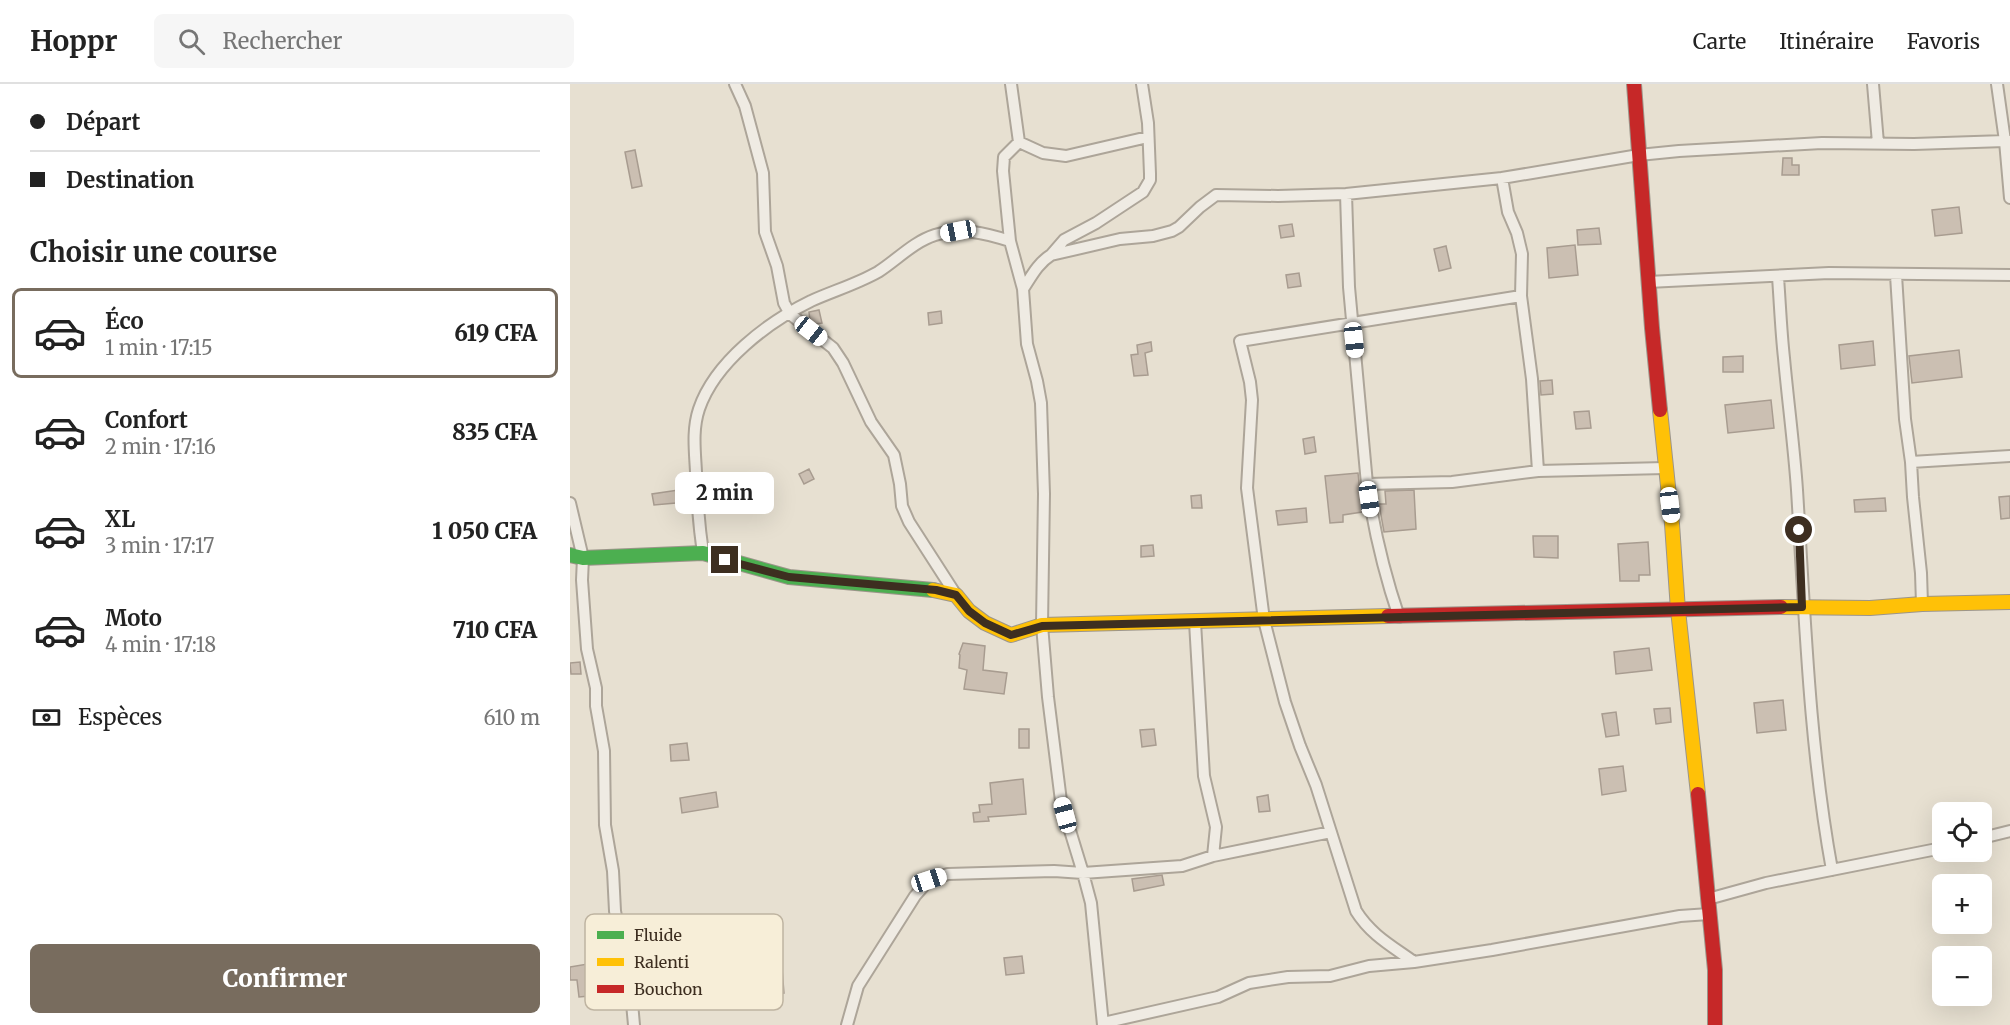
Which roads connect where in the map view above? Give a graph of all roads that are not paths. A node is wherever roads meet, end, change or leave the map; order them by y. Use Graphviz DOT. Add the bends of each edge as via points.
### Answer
graph roads {
  1 [pos="735,84"];
  2 [pos="1011,84"];
  3 [pos="1142,84"];
  4 [pos="1634,84"];
  5 [pos="1873,84"];
  6 [pos="1997,84"];
  7 [pos="1149,137"];
  8 [pos="2007,141"];
  9 [pos="1019,142"];
  10 [pos="1878,143"];
  11 [pos="1639,155"];
  12 [pos="1502,177"];
  13 [pos="1346,194"];
  14 [pos="2010,198"];
  15 [pos="1011,241"];
  16 [pos="1051,255"];
  17 [pos="1896,275"];
  18 [pos="2010,275"];
  19 [pos="1778,277"];
  20 [pos="1648,282"];
  21 [pos="1023,289"];
  22 [pos="1521,296"];
  23 [pos="790,314"];
  24 [pos="1352,322"];
  25 [pos="2010,456"];
  26 [pos="1911,462"];
  27 [pos="1665,468"];
  28 [pos="1538,471"];
  29 [pos="1367,484"];
  30 [pos="570,503"];
  31 [pos="703,553"];
  32 [pos="577,556"];
  33 [pos="956,595"];
  34 [pos="2010,602"];
  35 [pos="1922,604"];
  36 [pos="1802,607"];
  37 [pos="1678,610"];
  38 [pos="1399,617"];
  39 [pos="1264,620"];
  40 [pos="1195,622"];
  41 [pos="1042,626"];
  42 [pos="2010,831"];
  43 [pos="1331,832"];
  44 [pos="1992,836"];
  45 [pos="1932,850"];
  46 [pos="1213,856"];
  47 [pos="1832,870"];
  48 [pos="1083,873"];
  49 [pos="1708,899"];
  50 [pos="616,914"];
  51 [pos="1709,914"];
  52 [pos="1414,962"];
  53 [pos="633,1010"];
  54 [pos="1103,1024"];
  55 [pos="634,1025"];
  56 [pos="847,1025"];
  57 [pos="1715,1025"];
  1 -- 23 [label="street" via="746,106 763,173 765,232"];
  2 -- 9 [label="street"];
  3 -- 7 [label="street"];
  4 -- 11 [label="street"];
  5 -- 10 [label="street"];
  6 -- 8 [label="street"];
  7 -- 9 [label="street" via="1066,156 1043,153"];
  7 -- 16 [label="street" via="1150,180 1143,192 1064,240"];
  8 -- 10 [label="street"];
  8 -- 14 [label="street"];
  9 -- 15 [label="street" via="1004,157 1003,164"];
  10 -- 11 [label="street"];
  11 -- 12 [label="street"];
  11 -- 20 [label="street"];
  12 -- 13 [label="street"];
  12 -- 22 [label="street" via="1522,254"];
  13 -- 16 [label="street" via="1216,195 1172,231"];
  13 -- 24 [label="street"];
  15 -- 21 [label="street"];
  15 -- 23 [label="street" via="969,231 934,236 877,272"];
  16 -- 21 [label="street" via="1042,261"];
  17 -- 18 [label="street"];
  17 -- 19 [label="street" via="1830,273"];
  17 -- 26 [label="street"];
  19 -- 20 [label="street"];
  19 -- 36 [label="street" via="1797,488"];
  20 -- 27 [label="street"];
  21 -- 41 [label="street" via="1027,344 1041,403"];
  22 -- 24 [label="street"];
  22 -- 28 [label="street"];
  23 -- 31 [label="street" via="741,349 710,386 699,409 694,441"];
  23 -- 33 [label="street" via="833,348 843,363 871,422 894,455 902,506 909,522"];
  24 -- 29 [label="street"];
  24 -- 39 [label="street" via="1240,341 1252,400 1246,488"];
  25 -- 26 [label="street"];
  26 -- 35 [label="street"];
  27 -- 28 [label="street"];
  27 -- 37 [label="street"];
  28 -- 29 [label="street" via="1452,482"];
  29 -- 38 [label="street" via="1387,582"];
  30 -- 32 [label="street"];
  31 -- 32 [label="street"];
  31 -- 33 [label="street" via="789,577"];
  32 -- 50 [label="street" via="604,752 606,825"];
  33 -- 41 [label="street" via="985,623 1011,635"];
  34 -- 35 [label="street"];
  35 -- 36 [label="street"];
  36 -- 37 [label="street"];
  36 -- 47 [label="street" via="1821,810"];
  37 -- 38 [label="street"];
  37 -- 49 [label="street"];
  38 -- 39 [label="street"];
  39 -- 40 [label="street"];
  39 -- 43 [label="street" via="1285,702"];
  40 -- 41 [label="street"];
  40 -- 46 [label="street" via="1204,776 1216,827"];
  41 -- 48 [label="street" via="1061,801"];
  42 -- 44 [label="street"];
  43 -- 46 [label="street"];
  43 -- 52 [label="street" via="1356,910 1365,925"];
  45 -- 47 [label="street"];
  46 -- 48 [label="street" via="1182,866"];
  47 -- 49 [label="street"];
  48 -- 54 [label="street" via="1091,903"];
  48 -- 56 [label="street" via="948,874 929,880 858,986"];
  49 -- 51 [label="street"];
  51 -- 52 [label="street"];
  51 -- 57 [label="street"];
  52 -- 54 [label="street" via="1369,966 1330,976 1249,983 1218,997"];
  53 -- 55 [label="street"];
}
